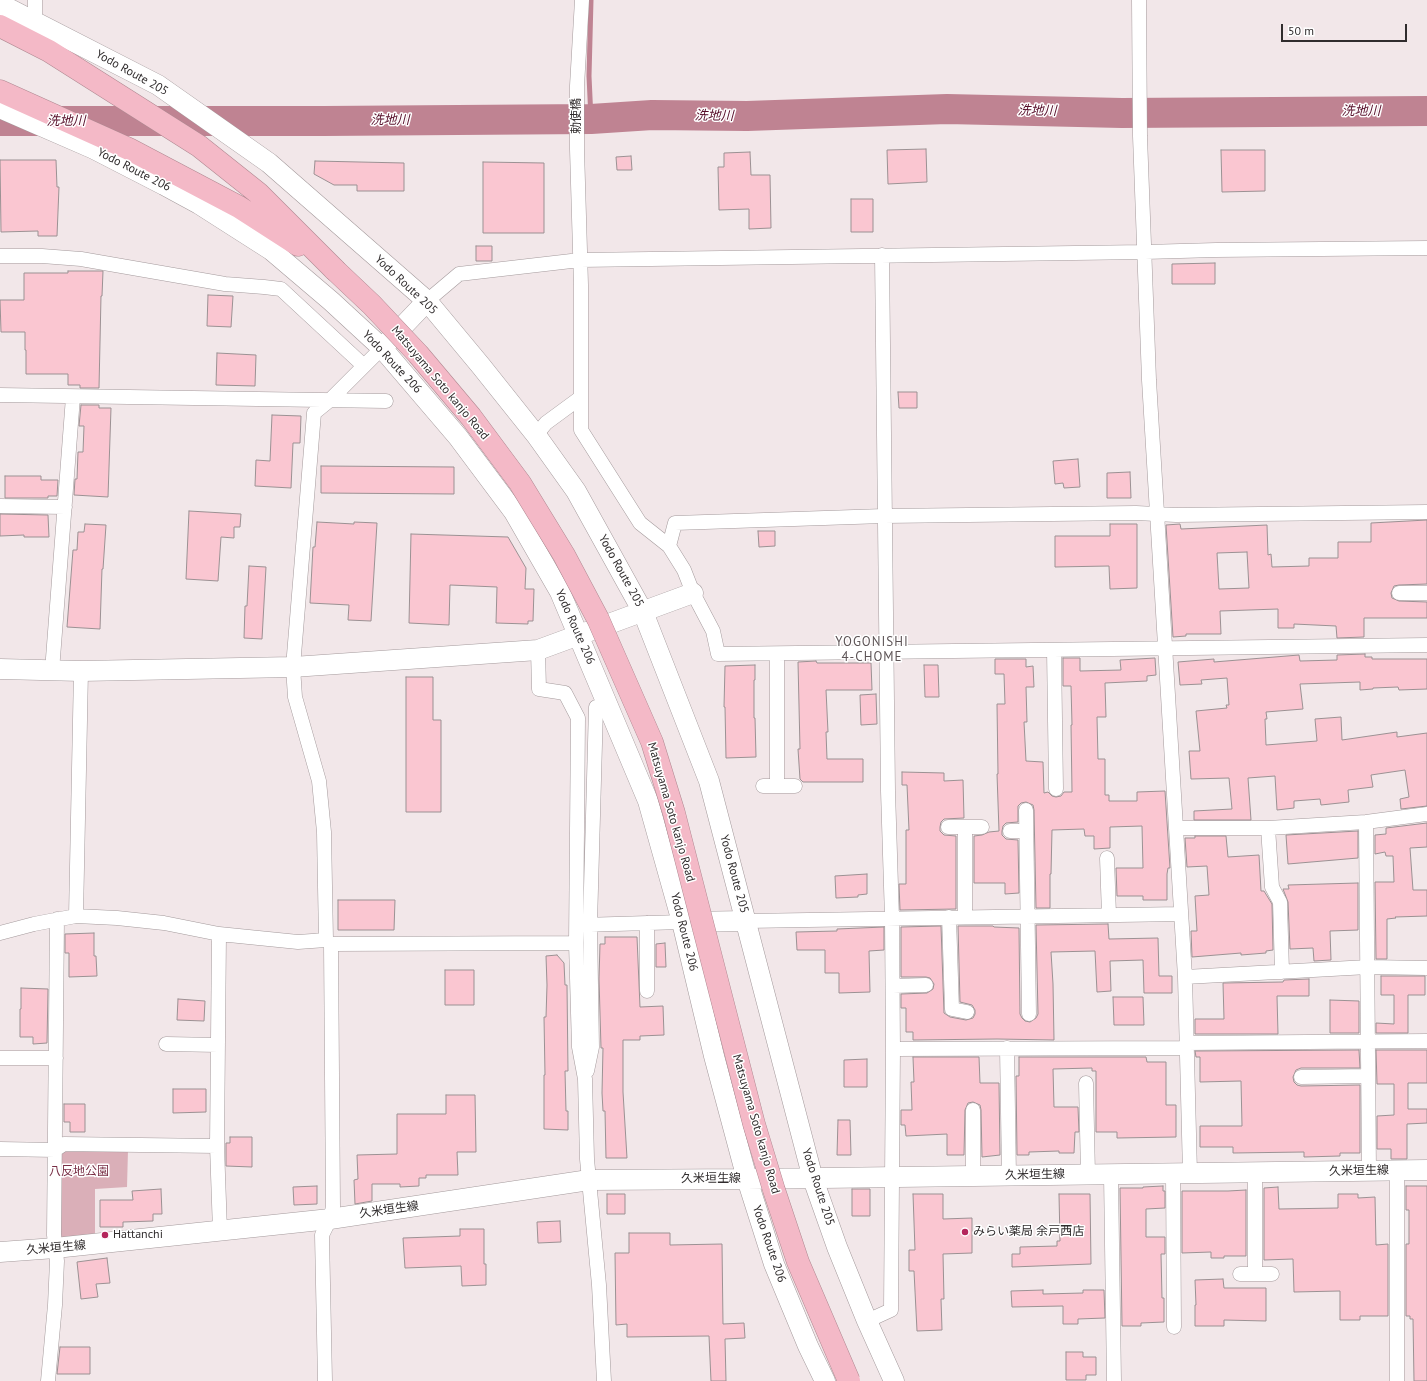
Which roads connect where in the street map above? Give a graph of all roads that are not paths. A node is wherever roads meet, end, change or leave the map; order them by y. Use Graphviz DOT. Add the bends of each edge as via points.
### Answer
graph roads {
  1 [pos="35,0"];
  2 [pos="582,0"];
  3 [pos="1139,0"];
  4 [pos="0,4"];
  5 [pos="35,21"];
  6 [pos="0,26"];
  7 [pos="0,90"];
  8 [pos="0,108"];
  9 [pos="1427,248"];
  10 [pos="1145,252"];
  11 [pos="882,255"];
  12 [pos="0,256"];
  13 [pos="580,260"];
  14 [pos="335,270"];
  15 [pos="427,301"];
  16 [pos="382,348"];
  17 [pos="364,366"];
  18 [pos="0,395"];
  19 [pos="73,397"];
  20 [pos="580,398"];
  21 [pos="330,400"];
  22 [pos="386,401"];
  23 [pos="536,435"];
  24 [pos="0,506"];
  25 [pos="65,507"];
  26 [pos="1427,512"];
  27 [pos="1157,515"];
  28 [pos="884,516"];
  29 [pos="669,546"];
  30 [pos="693,593"];
  31 [pos="1399,593"];
  32 [pos="1427,594"];
  33 [pos="643,612"];
  34 [pos="579,635"];
  35 [pos="1427,645"];
  36 [pos="1165,649"];
  37 [pos="538,650"];
  38 [pos="1054,650"];
  39 [pos="887,653"];
  40 [pos="777,654"];
  41 [pos="293,667"];
  42 [pos="0,669"];
  43 [pos="52,671"];
  44 [pos="81,671"];
  45 [pos="596,707"];
  46 [pos="763,786"];
  47 [pos="777,786"];
  48 [pos="794,786"];
  49 [pos="1056,788"];
  50 [pos="1026,810"];
  51 [pos="1427,814"];
  52 [pos="1366,822"];
  53 [pos="948,827"];
  54 [pos="965,827"];
  55 [pos="982,827"];
  56 [pos="1176,828"];
  57 [pos="1268,828"];
  58 [pos="1010,831"];
  59 [pos="1026,831"];
  60 [pos="1108,858"];
  61 [pos="1181,914"];
  62 [pos="76,916"];
  63 [pos="1109,916"];
  64 [pos="949,917"];
  65 [pos="965,917"];
  66 [pos="1027,917"];
  67 [pos="892,918"];
  68 [pos="57,919"];
  69 [pos="746,921"];
  70 [pos="682,922"];
  71 [pos="647,923"];
  72 [pos="590,924"];
  73 [pos="576,925"];
  74 [pos="0,933"];
  75 [pos="218,934"];
  76 [pos="328,942"];
  77 [pos="576,943"];
  78 [pos="1368,967"];
  79 [pos="1427,968"];
  80 [pos="1282,972"];
  81 [pos="1185,977"];
  82 [pos="893,986"];
  83 [pos="926,986"];
  84 [pos="647,991"];
  85 [pos="967,1012"];
  86 [pos="1029,1014"];
  87 [pos="1427,1041"];
  88 [pos="1368,1042"];
  89 [pos="166,1044"];
  90 [pos="1187,1045"];
  91 [pos="218,1046"];
  92 [pos="894,1048"];
  93 [pos="1007,1048"];
  94 [pos="0,1058"];
  95 [pos="56,1058"];
  96 [pos="1368,1076"];
  97 [pos="1301,1077"];
  98 [pos="585,1080"];
  99 [pos="1086,1083"];
  100 [pos="973,1110"];
  101 [pos="217,1146"];
  102 [pos="0,1148"];
  103 [pos="55,1150"];
  104 [pos="1397,1170"];
  105 [pos="1427,1170"];
  106 [pos="1369,1171"];
  107 [pos="1255,1172"];
  108 [pos="1182,1173"];
  109 [pos="1088,1175"];
  110 [pos="1111,1175"];
  111 [pos="973,1176"];
  112 [pos="1010,1176"];
  113 [pos="892,1177"];
  114 [pos="813,1178"];
  115 [pos="747,1179"];
  116 [pos="589,1180"];
  117 [pos="330,1219"];
  118 [pos="220,1231"];
  119 [pos="55,1248"];
  120 [pos="0,1252"];
  121 [pos="1240,1274"];
  122 [pos="1255,1274"];
  123 [pos="1272,1274"];
  124 [pos="867,1321"];
  125 [pos="1174,1327"];
  126 [pos="48,1381"];
  127 [pos="325,1381"];
  128 [pos="604,1381"];
  129 [pos="825,1381"];
  130 [pos="849,1381"];
  131 [pos="894,1381"];
  132 [pos="1114,1381"];
  133 [pos="1397,1381"];
  1 -- 5 [label="street"];
  2 -- 13 [label="street, 勅使橋" via="577,91"];
  3 -- 10 [label="street" via="1140,132"];
  4 -- 5 [label="street, Yodo Route 205"];
  5 -- 15 [label="street, Yodo Route 205" via="158,85 253,150"];
  6 -- 14 [label="highway" via="49,51 199,146 258,193"];
  7 -- 14 [label="highway" via="129,149 239,207"];
  8 -- 16 [label="street, Yodo Route 206" via="94,150 199,204 271,250"];
  9 -- 10 [label="street"];
  10 -- 11 [label="street"];
  10 -- 27 [label="street"];
  11 -- 13 [label="street"];
  11 -- 28 [label="street"];
  12 -- 17 [label="street" via="81,259 226,284 281,290"];
  13 -- 15 [label="street" via="460,274"];
  13 -- 20 [label="street, 勅使橋"];
  14 -- 130 [label="highway, Matsuyama Soto kanjo Road, bridge" via="418,354 471,417 524,490 564,555 598,619 652,742 674,813 754,1124 774,1190 798,1262"];
  15 -- 16 [label="street"];
  15 -- 23 [label="street, Yodo Route 205"];
  16 -- 17 [label="street"];
  16 -- 34 [label="street, Yodo Route 206" via="458,436 514,512 560,592"];
  17 -- 21 [label="street"];
  18 -- 19 [label="street"];
  19 -- 21 [label="street"];
  19 -- 25 [label="street"];
  20 -- 23 [label="street" via="546,423"];
  20 -- 29 [label="street, 勅使橋" via="581,430 640,523"];
  21 -- 22 [label="street"];
  21 -- 41 [label="street" via="314,413"];
  23 -- 33 [label="street, Yodo Route 205" via="576,491"];
  24 -- 25 [label="street"];
  25 -- 43 [label="street"];
  26 -- 27 [label="street"];
  27 -- 28 [label="street"];
  27 -- 36 [label="street"];
  28 -- 29 [label="street" via="675,523"];
  28 -- 39 [label="street"];
  29 -- 30 [label="street, 勅使橋" via="684,570"];
  30 -- 33 [label="street"];
  30 -- 40 [label="street, 勅使橋" via="713,631 718,654"];
  31 -- 32 [label="street"];
  33 -- 34 [label="street"];
  33 -- 69 [label="street, Yodo Route 205" via="709,781"];
  34 -- 37 [label="street"];
  34 -- 70 [label="street, Yodo Route 206" via="648,800"];
  35 -- 36 [label="street"];
  36 -- 38 [label="street"];
  36 -- 56 [label="street"];
  37 -- 41 [label="street"];
  37 -- 73 [label="street" via="539,689 565,693 578,718"];
  38 -- 39 [label="street"];
  38 -- 49 [label="street"];
  39 -- 40 [label="street"];
  39 -- 67 [label="street"];
  40 -- 47 [label="street"];
  41 -- 44 [label="street"];
  41 -- 76 [label="street" via="295,697 319,781 324,832"];
  42 -- 43 [label="street"];
  43 -- 44 [label="street"];
  44 -- 62 [label="street"];
  45 -- 72 [label="street"];
  46 -- 47 [label="street"];
  47 -- 48 [label="street"];
  50 -- 59 [label="street"];
  51 -- 52 [label="street"];
  52 -- 57 [label="street"];
  52 -- 78 [label="street"];
  53 -- 54 [label="street"];
  54 -- 55 [label="street"];
  54 -- 65 [label="street"];
  56 -- 57 [label="street"];
  56 -- 61 [label="street"];
  57 -- 80 [label="street" via="1272,887 1280,902"];
  58 -- 59 [label="street"];
  59 -- 66 [label="street"];
  60 -- 63 [label="street"];
  61 -- 63 [label="street"];
  61 -- 81 [label="street"];
  62 -- 68 [label="street"];
  62 -- 75 [label="street" via="164,923"];
  63 -- 66 [label="street"];
  64 -- 65 [label="street"];
  64 -- 67 [label="street"];
  64 -- 85 [label="street" via="952,1009"];
  65 -- 66 [label="street"];
  66 -- 86 [label="street"];
  67 -- 69 [label="street"];
  67 -- 82 [label="street"];
  68 -- 74 [label="street"];
  68 -- 95 [label="street"];
  69 -- 70 [label="street"];
  69 -- 114 [label="street, Yodo Route 205"];
  70 -- 71 [label="street"];
  70 -- 115 [label="street, Yodo Route 206"];
  71 -- 72 [label="street"];
  71 -- 84 [label="street"];
  72 -- 73 [label="street"];
  72 -- 98 [label="street" via="592,1047"];
  73 -- 77 [label="street"];
  75 -- 76 [label="street" via="298,942"];
  75 -- 91 [label="street"];
  76 -- 77 [label="street"];
  76 -- 117 [label="street" via="333,1207"];
  77 -- 98 [label="street" via="579,1047"];
  78 -- 79 [label="street"];
  78 -- 80 [label="street"];
  78 -- 88 [label="street"];
  80 -- 81 [label="street"];
  81 -- 90 [label="street"];
  82 -- 83 [label="street"];
  82 -- 92 [label="street"];
  87 -- 88 [label="street"];
  88 -- 90 [label="street"];
  88 -- 96 [label="street"];
  89 -- 91 [label="street"];
  90 -- 93 [label="street"];
  90 -- 108 [label="street"];
  91 -- 101 [label="street"];
  92 -- 93 [label="street"];
  92 -- 113 [label="street"];
  93 -- 112 [label="street"];
  94 -- 95 [label="street"];
  95 -- 103 [label="street"];
  96 -- 97 [label="street"];
  96 -- 106 [label="street"];
  98 -- 116 [label="street"];
  99 -- 109 [label="street"];
  100 -- 111 [label="street"];
  101 -- 103 [label="street" via="64,1144"];
  101 -- 118 [label="street"];
  102 -- 103 [label="street"];
  103 -- 119 [label="street"];
  104 -- 105 [label="street, 久米垣生線"];
  104 -- 106 [label="street, 久米垣生線"];
  104 -- 133 [label="street"];
  106 -- 107 [label="street, 久米垣生線"];
  107 -- 108 [label="street, 久米垣生線"];
  107 -- 122 [label="street"];
  108 -- 110 [label="street, 久米垣生線"];
  108 -- 125 [label="street"];
  109 -- 110 [label="street, 久米垣生線"];
  109 -- 112 [label="street, 久米垣生線"];
  110 -- 132 [label="street"];
  111 -- 112 [label="street, 久米垣生線"];
  111 -- 113 [label="street, 久米垣生線"];
  113 -- 114 [label="street, 久米垣生線"];
  113 -- 124 [label="street" via="891,1310"];
  114 -- 115 [label="street, 久米垣生線"];
  114 -- 124 [label="street, Yodo Route 205"];
  115 -- 116 [label="street, 久米垣生線"];
  115 -- 129 [label="street, Yodo Route 206" via="774,1264"];
  116 -- 117 [label="street, 久米垣生線"];
  116 -- 128 [label="street" via="599,1285"];
  117 -- 118 [label="street, 久米垣生線"];
  117 -- 127 [label="street" via="322,1235"];
  118 -- 119 [label="street, 久米垣生線"];
  119 -- 120 [label="street, 久米垣生線"];
  119 -- 126 [label="street" via="55,1305"];
  121 -- 122 [label="street"];
  122 -- 123 [label="street"];
  124 -- 131 [label="street, Yodo Route 205"];
}
